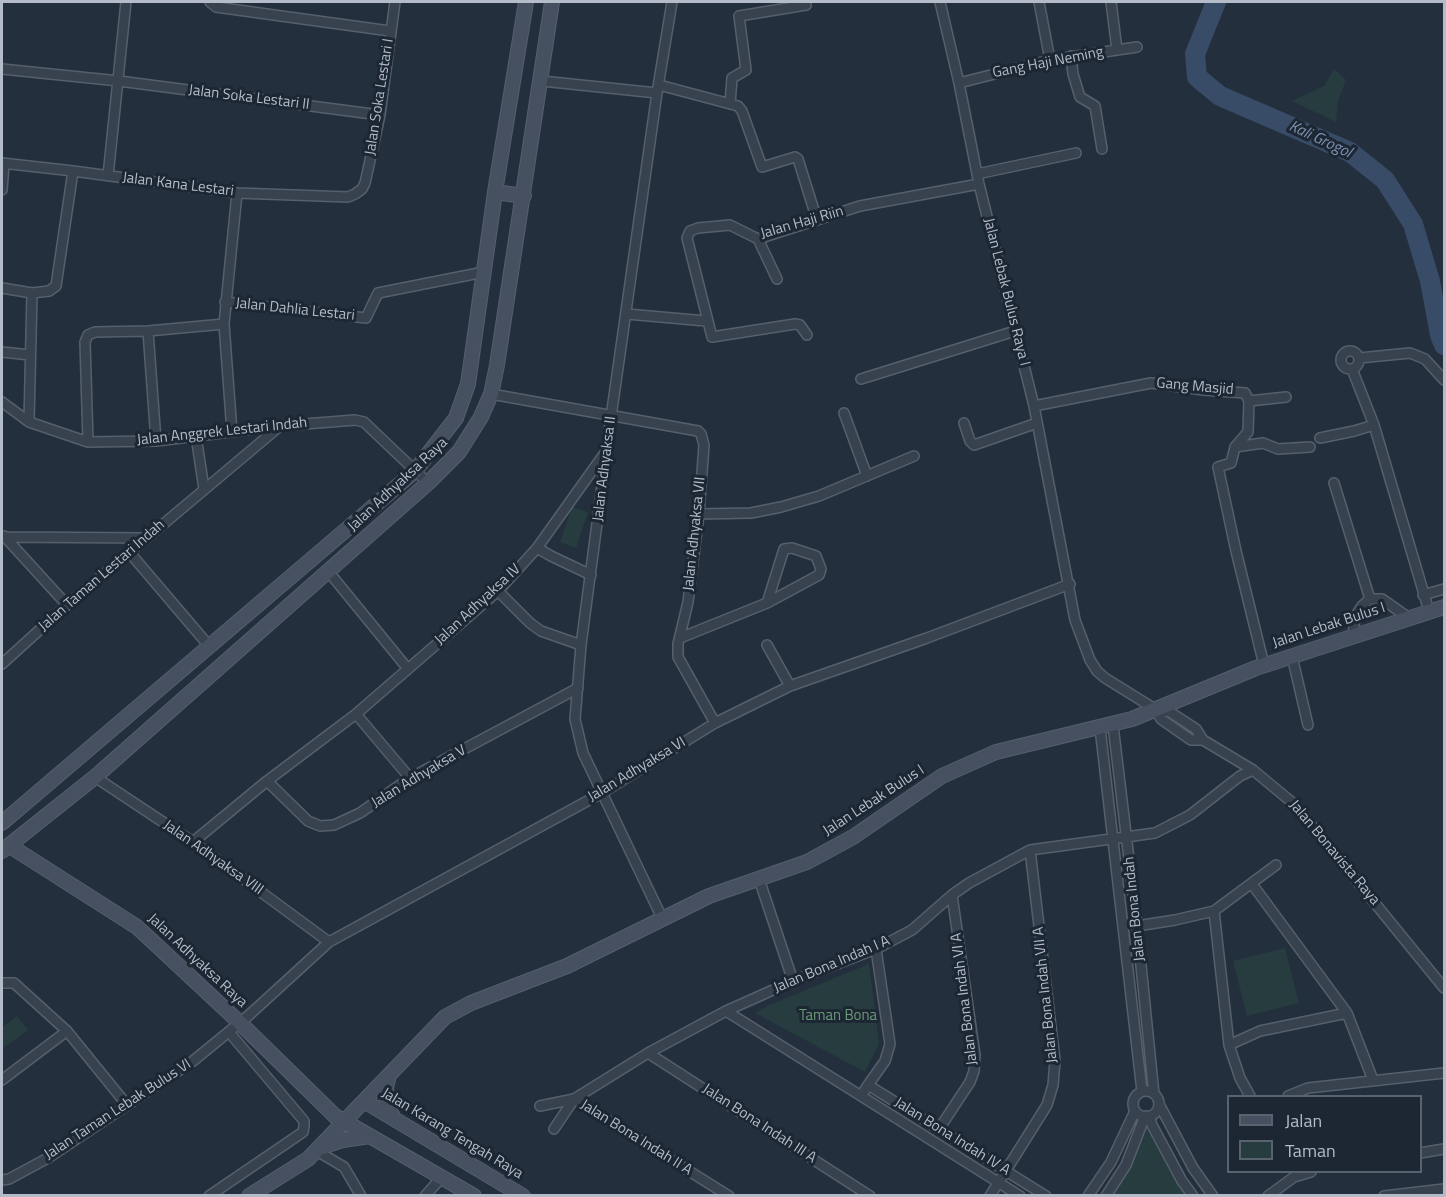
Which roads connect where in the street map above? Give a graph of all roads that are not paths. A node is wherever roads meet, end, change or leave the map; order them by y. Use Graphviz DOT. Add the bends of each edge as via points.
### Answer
graph roads {
  1 [pos="126,2"];
  2 [pos="210,2"];
  3 [pos="395,2"];
  4 [pos="526,2"];
  5 [pos="552,2"];
  6 [pos="672,2"];
  7 [pos="806,2"];
  8 [pos="940,2"];
  9 [pos="1039,2"];
  10 [pos="1111,2"];
  11 [pos="390,31"];
  12 [pos="1137,47"];
  13 [pos="1117,50"];
  14 [pos="1071,56"];
  15 [pos="1050,60"];
  16 [pos="2,69"];
  17 [pos="119,81"];
  18 [pos="542,81"];
  19 [pos="959,82"];
  20 [pos="658,89"];
  21 [pos="734,105"];
  22 [pos="380,115"];
  23 [pos="1102,148"];
  24 [pos="1076,153"];
  25 [pos="3,163"];
  26 [pos="73,171"];
  27 [pos="108,176"];
  28 [pos="978,179"];
  29 [pos="2,190"];
  30 [pos="495,192"];
  31 [pos="237,194"];
  32 [pos="355,194"];
  33 [pos="524,196"];
  34 [pos="817,220"];
  35 [pos="758,239"];
  36 [pos="484,273"];
  37 [pos="777,279"];
  38 [pos="2,288"];
  39 [pos="32,293"];
  40 [pos="225,302"];
  41 [pos="627,314"];
  42 [pos="706,321"];
  43 [pos="224,324"];
  44 [pos="148,331"];
  45 [pos="1015,331"];
  46 [pos="807,335"];
  47 [pos="2,352"];
  48 [pos="30,356"];
  49 [pos="1359,358"];
  50 [pos="1352,369"];
  51 [pos="861,380"];
  52 [pos="1444,380"];
  53 [pos="491,394"];
  54 [pos="1286,397"];
  55 [pos="1249,401"];
  56 [pos="2,402"];
  57 [pos="1034,406"];
  58 [pos="844,413"];
  59 [pos="611,417"];
  60 [pos="29,422"];
  61 [pos="964,423"];
  62 [pos="1037,423"];
  63 [pos="1374,425"];
  64 [pos="280,426"];
  65 [pos="231,432"];
  66 [pos="196,436"];
  67 [pos="1320,438"];
  68 [pos="156,441"];
  69 [pos="88,442"];
  70 [pos="1235,447"];
  71 [pos="1310,447"];
  72 [pos="608,449"];
  73 [pos="914,456"];
  74 [pos="415,471"];
  75 [pos="867,476"];
  76 [pos="428,483"];
  77 [pos="1334,483"];
  78 [pos="204,489"];
  79 [pos="699,514"];
  80 [pos="3,535"];
  81 [pos="147,538"];
  82 [pos="537,548"];
  83 [pos="130,553"];
  84 [pos="328,571"];
  85 [pos="591,574"];
  86 [pos="1070,584"];
  87 [pos="1444,589"];
  88 [pos="498,591"];
  89 [pos="1423,595"];
  90 [pos="1370,599"];
  91 [pos="767,603"];
  92 [pos="67,605"];
  93 [pos="1444,607"];
  94 [pos="1429,611"];
  95 [pos="1408,618"];
  96 [pos="1353,636"];
  97 [pos="680,638"];
  98 [pos="581,645"];
  99 [pos="767,645"];
  100 [pos="210,647"];
  101 [pos="1292,656"];
  102 [pos="2,664"];
  103 [pos="1264,665"];
  104 [pos="408,669"];
  105 [pos="790,686"];
  106 [pos="578,688"];
  107 [pos="1155,710"];
  108 [pos="356,714"];
  109 [pos="716,723"];
  110 [pos="1308,725"];
  111 [pos="1106,726"];
  112 [pos="1253,770"];
  113 [pos="95,777"];
  114 [pos="410,778"];
  115 [pos="267,781"];
  116 [pos="602,793"];
  117 [pos="2,823"];
  118 [pos="1127,838"];
  119 [pos="1113,840"];
  120 [pos="193,842"];
  121 [pos="4,845"];
  122 [pos="1030,850"];
  123 [pos="1276,865"];
  124 [pos="759,879"];
  125 [pos="1252,884"];
  126 [pos="952,895"];
  127 [pos="1214,911"];
  128 [pos="663,920"];
  129 [pos="1137,926"];
  130 [pos="329,942"];
  131 [pos="876,950"];
  132 [pos="792,981"];
  133 [pos="2,983"];
  134 [pos="1444,988"];
  135 [pos="726,1011"];
  136 [pos="1347,1012"];
  137 [pos="235,1027"];
  138 [pos="67,1031"];
  139 [pos="1229,1045"];
  140 [pos="648,1053"];
  141 [pos="390,1073"];
  142 [pos="1444,1073"];
  143 [pos="2,1080"];
  144 [pos="1373,1080"];
  145 [pos="868,1085"];
  146 [pos="1142,1091"];
  147 [pos="1154,1094"];
  148 [pos="1249,1095"];
  149 [pos="1290,1095"];
  150 [pos="861,1096"];
  151 [pos="574,1099"];
  152 [pos="364,1101"];
  153 [pos="550,1104"];
  154 [pos="1159,1104"];
  155 [pos="128,1105"];
  156 [pos="540,1106"];
  157 [pos="327,1109"];
  158 [pos="1135,1111"];
  159 [pos="562,1116"];
  160 [pos="1147,1116"];
  161 [pos="393,1118"];
  162 [pos="344,1121"];
  163 [pos="554,1129"];
  164 [pos="939,1129"];
  165 [pos="331,1135"];
  166 [pos="370,1136"];
  167 [pos="1444,1149"];
  168 [pos="318,1150"];
  169 [pos="1422,1153"];
  170 [pos="1007,1171"];
  171 [pos="1293,1174"];
  172 [pos="441,1178"];
  173 [pos="2,1180"];
  174 [pos="999,1183"];
  175 [pos="1444,1189"];
  176 [pos="209,1196"];
  177 [pos="249,1196"];
  178 [pos="361,1196"];
  179 [pos="425,1196"];
  180 [pos="474,1196"];
  181 [pos="523,1196"];
  182 [pos="729,1196"];
  183 [pos="870,1196"];
  184 [pos="990,1196"];
  185 [pos="1020,1196"];
  186 [pos="1046,1196"];
  187 [pos="1088,1196"];
  188 [pos="1106,1196"];
  189 [pos="1192,1196"];
  190 [pos="1213,1196"];
  191 [pos="1268,1196"];
  192 [pos="1384,1196"];
  1 -- 17 [label="street"];
  2 -- 11 [label="street" via="216,7"];
  3 -- 11 [label="street, Jalan Soka Lestari I"];
  4 -- 30 [label="main road, Jalan Adhyaksa Raya"];
  5 -- 18 [label="main road, Jalan Adhyaksa Raya"];
  6 -- 20 [label="street, Jalan Adhyaksa II"];
  7 -- 21 [label="street" via="739,16 746,70 732,78"];
  8 -- 19 [label="street, Jalan Lebak Bulus Raya I"];
  9 -- 15 [label="street"];
  10 -- 13 [label="street"];
  11 -- 22 [label="street, Jalan Soka Lestari I"];
  12 -- 13 [label="street, Gang Haji Neming"];
  13 -- 14 [label="street, Gang Haji Neming"];
  14 -- 15 [label="street, Gang Haji Neming"];
  14 -- 23 [label="street" via="1080,97 1095,106"];
  15 -- 19 [label="street, Gang Haji Neming"];
  16 -- 17 [label="street, Jalan Soka Lestari II"];
  17 -- 22 [label="street, Jalan Soka Lestari II"];
  17 -- 27 [label="street"];
  18 -- 20 [label="street"];
  18 -- 33 [label="main road, Jalan Adhyaksa Raya"];
  19 -- 28 [label="street, Jalan Lebak Bulus Raya I"];
  20 -- 21 [label="street"];
  20 -- 41 [label="street, Jalan Adhyaksa II"];
  21 -- 34 [label="street" via="742,111 762,167 798,159"];
  22 -- 32 [label="street, Jalan Soka Lestari I" via="365,183"];
  24 -- 28 [label="street, Jalan Haji Riin"];
  25 -- 26 [label="street, Jalan Kana Lestari"];
  25 -- 29 [label="street"];
  26 -- 27 [label="street, Jalan Kana Lestari"];
  26 -- 39 [label="street" via="56,286"];
  27 -- 31 [label="street, Jalan Kana Lestari"];
  28 -- 34 [label="street, Jalan Haji Riin"];
  28 -- 45 [label="street, Jalan Lebak Bulus Raya I"];
  30 -- 33 [label="main road"];
  30 -- 36 [label="main road, Jalan Adhyaksa Raya"];
  31 -- 32 [label="street, Jalan Kana Lestari"];
  31 -- 40 [label="street"];
  33 -- 53 [label="main road, Jalan Adhyaksa Raya"];
  34 -- 35 [label="street, Jalan Haji Riin"];
  35 -- 37 [label="street"];
  35 -- 42 [label="street, Jalan Haji Riin" via="730,225 690,231 687,238"];
  36 -- 40 [label="street, Jalan Dahlia Lestari" via="378,293 366,318"];
  36 -- 74 [label="main road, Jalan Adhyaksa Raya" via="468,384 456,418"];
  38 -- 39 [label="street"];
  39 -- 48 [label="street"];
  40 -- 43 [label="street"];
  41 -- 42 [label="street"];
  41 -- 59 [label="street, Jalan Adhyaksa II"];
  42 -- 46 [label="street" via="713,338 795,324"];
  43 -- 44 [label="street"];
  43 -- 65 [label="street"];
  44 -- 68 [label="street"];
  44 -- 69 [label="street" via="88,335"];
  45 -- 51 [label="street"];
  45 -- 57 [label="street, Jalan Lebak Bulus Raya I"];
  47 -- 48 [label="street"];
  48 -- 60 [label="street"];
  49 -- 50 [label="street"];
  49 -- 50 [label="street" via="1353,351 1341,357 1343,366"];
  49 -- 52 [label="street" via="1410,353 1425,359"];
  50 -- 63 [label="street"];
  53 -- 59 [label="street"];
  53 -- 76 [label="main road, Jalan Adhyaksa Raya" via="459,452"];
  54 -- 55 [label="street"];
  55 -- 57 [label="street, Gang Masjid" via="1240,391 1151,383"];
  55 -- 70 [label="street, Gang Masjid" via="1248,432"];
  56 -- 60 [label="street, Jalan Anggrek Lestari Indah"];
  57 -- 62 [label="street, Jalan Lebak Bulus Raya I"];
  58 -- 75 [label="street"];
  59 -- 72 [label="street, Jalan Adhyaksa II"];
  59 -- 79 [label="street, Jalan Adhyaksa VII" via="698,431 705,445"];
  60 -- 69 [label="street, Jalan Anggrek Lestari Indah"];
  61 -- 62 [label="street" via="974,445"];
  62 -- 86 [label="street, Jalan Lebak Bulus Raya I"];
  63 -- 67 [label="street"];
  63 -- 89 [label="street"];
  64 -- 65 [label="street, Jalan Anggrek Lestari Indah"];
  64 -- 74 [label="street, Jalan Anggrek Lestari Indah" via="364,422"];
  64 -- 78 [label="street, Jalan Taman Lestari Indah"];
  65 -- 66 [label="street, Jalan Anggrek Lestari Indah"];
  66 -- 68 [label="street, Jalan Anggrek Lestari Indah"];
  66 -- 78 [label="street"];
  68 -- 69 [label="street, Jalan Anggrek Lestari Indah"];
  70 -- 71 [label="street" via="1263,443 1278,449"];
  70 -- 103 [label="street, Gang Masjid" via="1231,463 1218,467"];
  72 -- 82 [label="street, Jalan Adhyaksa IV"];
  72 -- 85 [label="street, Jalan Adhyaksa II"];
  73 -- 75 [label="street"];
  74 -- 76 [label="street, Jalan Anggrek Lestari Indah"];
  74 -- 100 [label="main road, Jalan Adhyaksa Raya"];
  75 -- 79 [label="street" via="781,507 751,513"];
  76 -- 84 [label="main road, Jalan Adhyaksa Raya"];
  77 -- 90 [label="street"];
  78 -- 81 [label="street, Jalan Taman Lestari Indah"];
  79 -- 97 [label="street, Jalan Adhyaksa VII"];
  80 -- 81 [label="street"];
  80 -- 92 [label="street"];
  81 -- 83 [label="street, Jalan Taman Lestari Indah"];
  82 -- 85 [label="street"];
  82 -- 88 [label="street, Jalan Adhyaksa IV"];
  83 -- 92 [label="street, Jalan Taman Lestari Indah"];
  83 -- 100 [label="street"];
  84 -- 104 [label="street"];
  84 -- 113 [label="main road, Jalan Adhyaksa Raya"];
  85 -- 98 [label="street, Jalan Adhyaksa II"];
  86 -- 105 [label="street, Jalan Adhyaksa VI"];
  86 -- 107 [label="street, Jalan Lebak Bulus Raya I" via="1084,646 1097,671"];
  87 -- 89 [label="street"];
  88 -- 98 [label="street" via="541,631"];
  88 -- 104 [label="street, Jalan Adhyaksa IV"];
  89 -- 94 [label="street"];
  90 -- 95 [label="street" via="1382,599"];
  90 -- 96 [label="street" via="1354,617"];
  91 -- 91 [label="street" via="819,575 816,556 784,549"];
  91 -- 97 [label="street"];
  92 -- 102 [label="street, Jalan Taman Lestari Indah"];
  93 -- 94 [label="main road, Jalan Lebak Bulus I"];
  94 -- 95 [label="main road, Jalan Lebak Bulus I"];
  95 -- 96 [label="main road, Jalan Lebak Bulus I"];
  96 -- 101 [label="main road, Jalan Lebak Bulus I"];
  97 -- 109 [label="street, Jalan Adhyaksa VII" via="678,657"];
  98 -- 106 [label="street, Jalan Adhyaksa II"];
  99 -- 105 [label="street"];
  100 -- 117 [label="main road, Jalan Adhyaksa Raya"];
  101 -- 103 [label="main road, Jalan Lebak Bulus I"];
  101 -- 110 [label="street"];
  103 -- 107 [label="main road, Jalan Lebak Bulus I"];
  104 -- 108 [label="street, Jalan Adhyaksa IV"];
  105 -- 109 [label="street, Jalan Adhyaksa VI"];
  106 -- 114 [label="street, Jalan Adhyaksa V"];
  106 -- 116 [label="street, Jalan Adhyaksa II" via="577,735"];
  107 -- 111 [label="main road, Jalan Lebak Bulus I"];
  107 -- 112 [label="street, Jalan Bonavista Raya" via="1170,712 1196,729 1203,740"];
  108 -- 114 [label="street"];
  108 -- 115 [label="street, Jalan Adhyaksa IV"];
  109 -- 116 [label="street, Jalan Adhyaksa VI"];
  111 -- 118 [label="street, Jalan Bona Indah"];
  111 -- 119 [label="street, Jalan Bona Indah"];
  111 -- 124 [label="main road, Jalan Lebak Bulus I" via="996,752 942,776 853,837 807,862"];
  112 -- 118 [label="street, Jalan Bona Indah I A" via="1171,827"];
  112 -- 134 [label="street, Jalan Bonavista Raya" via="1294,804"];
  113 -- 120 [label="street, Jalan Adhyaksa VIII"];
  113 -- 121 [label="main road, Jalan Adhyaksa Raya"];
  114 -- 115 [label="street, Jalan Adhyaksa V" via="360,813 334,825 320,826 308,821"];
  115 -- 120 [label="street, Jalan Adhyaksa IV"];
  116 -- 128 [label="street, Jalan Adhyaksa II"];
  116 -- 130 [label="street, Jalan Adhyaksa VI"];
  118 -- 119 [label="street, Jalan Bona Indah I A"];
  118 -- 129 [label="street, Jalan Bona Indah"];
  119 -- 122 [label="street, Jalan Bona Indah I A"];
  119 -- 146 [label="street, Jalan Bona Indah"];
  120 -- 130 [label="street, Jalan Adhyaksa VIII"];
  121 -- 137 [label="main road, Jalan Adhyaksa Raya" via="137,927"];
  122 -- 126 [label="street, Jalan Bona Indah I A"];
  122 -- 170 [label="street, Jalan Bona Indah VII A" via="1055,1061 1047,1105"];
  123 -- 125 [label="street"];
  124 -- 128 [label="main road, Jalan Lebak Bulus I" via="709,896"];
  124 -- 132 [label="street"];
  125 -- 127 [label="street"];
  125 -- 136 [label="street"];
  126 -- 131 [label="street, Jalan Bona Indah I A" via="912,930"];
  126 -- 164 [label="street, Jalan Bona Indah VI A" via="975,1055 970,1082"];
  127 -- 129 [label="street"];
  127 -- 139 [label="street"];
  128 -- 141 [label="main road, Jalan Lebak Bulus I" via="567,966 445,1017"];
  129 -- 147 [label="street, Jalan Bona Indah"];
  130 -- 137 [label="street, Jalan Adhyaksa VI"];
  131 -- 132 [label="street, Jalan Bona Indah I A"];
  131 -- 145 [label="street" via="890,1044 885,1061"];
  132 -- 135 [label="street, Jalan Bona Indah I A"];
  133 -- 138 [label="street" via="14,983"];
  135 -- 140 [label="street, Jalan Bona Indah I A"];
  135 -- 150 [label="street, Jalan Bona Indah IV A"];
  136 -- 139 [label="street" via="1260,1030"];
  136 -- 144 [label="street"];
  137 -- 155 [label="street, Jalan Taman Lebak Bulus VI"];
  137 -- 157 [label="main road, Jalan Adhyaksa Raya"];
  137 -- 176 [label="street" via="304,1121 304,1129"];
  138 -- 143 [label="street"];
  138 -- 155 [label="street"];
  139 -- 148 [label="street"];
  140 -- 151 [label="street, Jalan Bona Indah I A"];
  140 -- 183 [label="street, Jalan Bona Indah III A"];
  141 -- 152 [label="main road, Jalan Lebak Bulus I"];
  141 -- 161 [label="main road" via="386,1088"];
  142 -- 144 [label="street"];
  144 -- 149 [label="street" via="1308,1088"];
  145 -- 150 [label="street"];
  145 -- 164 [label="street, Jalan Bona Indah IV A"];
  146 -- 147 [label="street"];
  146 -- 158 [label="street" via="1133,1101"];
  147 -- 154 [label="street"];
  150 -- 174 [label="street, Jalan Bona Indah IV A"];
  151 -- 153 [label="street, Jalan Bona Indah I A"];
  151 -- 159 [label="street, Jalan Bona Indah I A"];
  151 -- 182 [label="street, Jalan Bona Indah II A"];
  152 -- 161 [label="main road, Jalan Karang Tengah Raya"];
  152 -- 162 [label="main road, Jalan Lebak Bulus I"];
  153 -- 156 [label="street, Jalan Bona Indah I A"];
  153 -- 159 [label="street"];
  154 -- 160 [label="street" via="1156,1112"];
  154 -- 190 [label="street" via="1193,1168"];
  155 -- 173 [label="street, Jalan Taman Lebak Bulus VI" via="48,1158"];
  157 -- 162 [label="main road, Jalan Adhyaksa Raya"];
  157 -- 165 [label="main road"];
  158 -- 160 [label="street"];
  158 -- 187 [label="street" via="1111,1162"];
  159 -- 163 [label="street, Jalan Bona Indah I A"];
  160 -- 188 [label="street"];
  160 -- 189 [label="street"];
  161 -- 181 [label="main road, Jalan Karang Tengah Raya"];
  162 -- 165 [label="main road, Jalan Lebak Bulus I"];
  162 -- 166 [label="main road"];
  164 -- 170 [label="street, Jalan Bona Indah IV A"];
  165 -- 168 [label="main road, Jalan Lebak Bulus I"];
  166 -- 168 [label="main road"];
  166 -- 172 [label="main road"];
  167 -- 169 [label="street"];
  168 -- 177 [label="main road"];
  168 -- 178 [label="street" via="344,1167"];
  170 -- 174 [label="street, Jalan Bona Indah VII A"];
  170 -- 186 [label="street, Jalan Bona Indah IV A"];
  171 -- 191 [label="street"];
  172 -- 179 [label="street"];
  172 -- 180 [label="main road"];
  174 -- 184 [label="street, Jalan Bona Indah VII A"];
  174 -- 185 [label="street, Jalan Bona Indah IV A"];
  175 -- 192 [label="street"];
}
